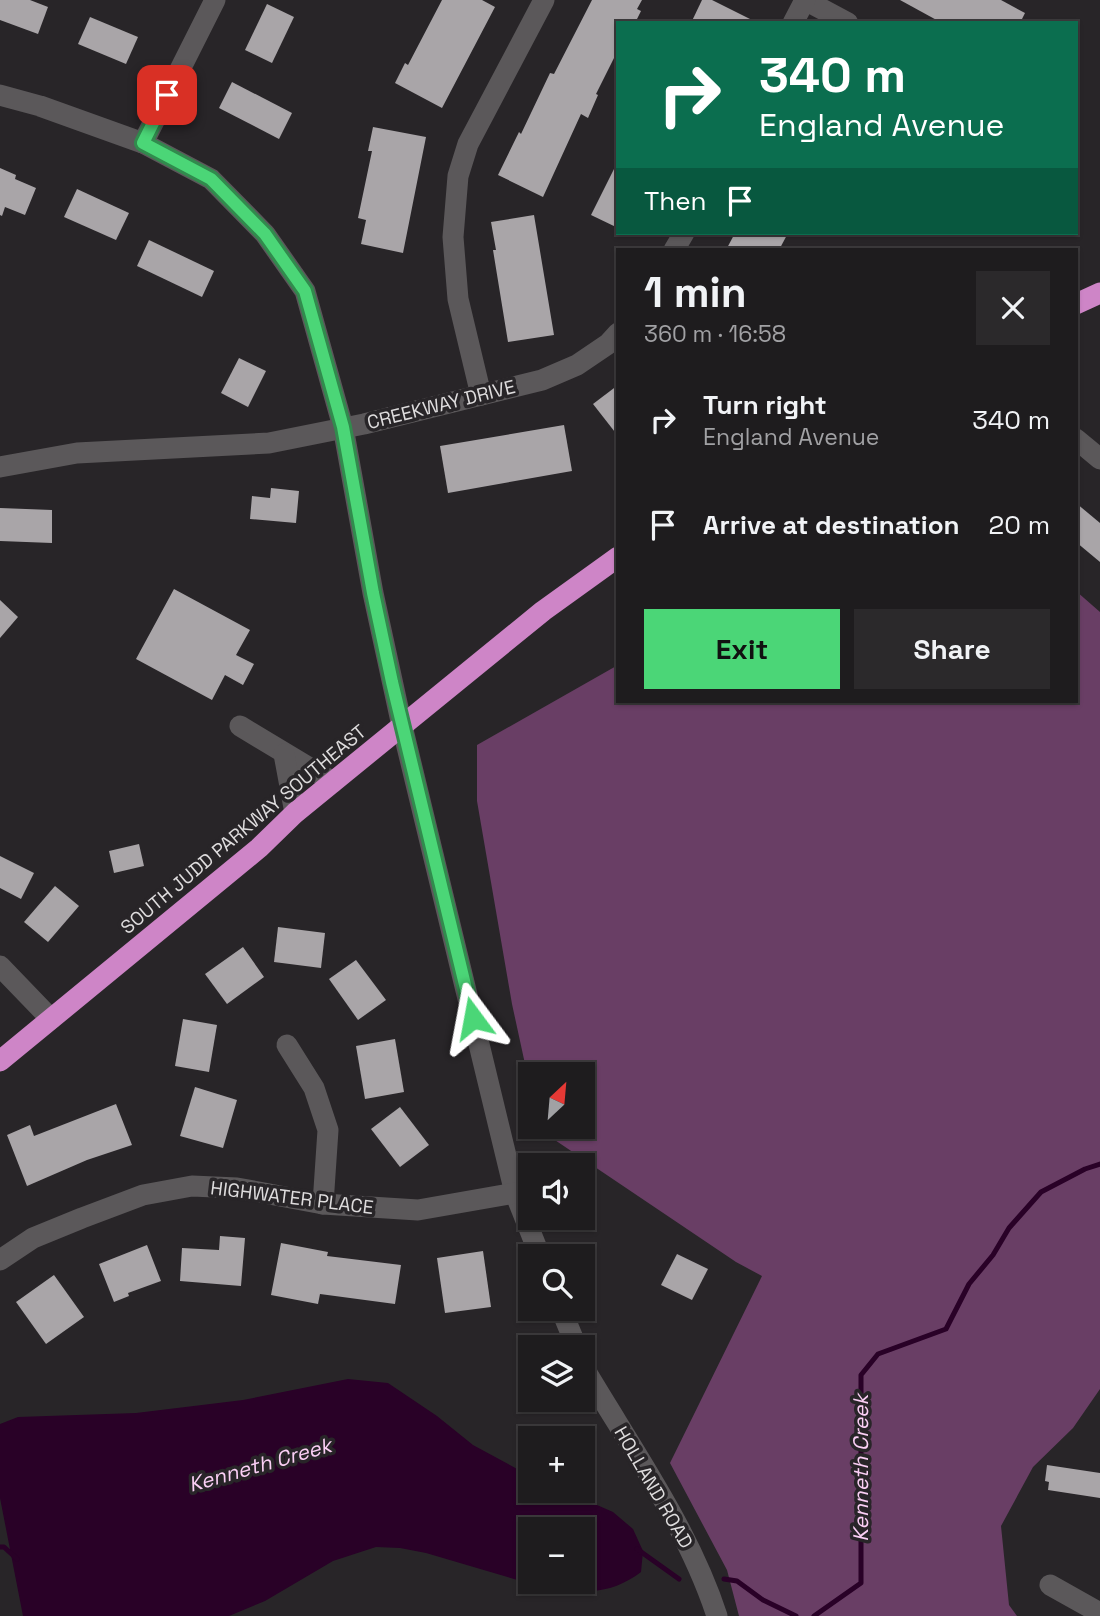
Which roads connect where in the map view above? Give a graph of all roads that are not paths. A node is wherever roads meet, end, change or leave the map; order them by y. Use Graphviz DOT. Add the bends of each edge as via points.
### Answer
graph roads {
  1 [pos="215,0"];
  2 [pos="544,0"];
  3 [pos="805,0"];
  4 [pos="794,21"];
  5 [pos="844,21"];
  6 [pos="0,95"];
  7 [pos="143,143"];
  8 [pos="1100,293"];
  9 [pos="1078,303"];
  10 [pos="616,335"];
  11 [pos="481,395"];
  12 [pos="343,427"];
  13 [pos="1078,441"];
  14 [pos="1100,460"];
  15 [pos="0,467"];
  16 [pos="616,558"];
  17 [pos="240,726"];
  18 [pos="402,726"];
  19 [pos="284,754"];
  20 [pos="334,782"];
  21 [pos="295,813"];
  22 [pos="0,966"];
  23 [pos="51,1019"];
  24 [pos="287,1045"];
  25 [pos="0,1061"];
  26 [pos="515,1193"];
  27 [pos="323,1204"];
  28 [pos="535,1244"];
  29 [pos="0,1260"];
  30 [pos="595,1387"];
  31 [pos="1050,1585"];
  32 [pos="1100,1613"];
  33 [pos="717,1616"];
  1 -- 7 [label="street"];
  2 -- 11 [label="street" via="468,144 458,176 453,237 458,299"];
  3 -- 4 [label="street"];
  3 -- 5 [label="street"];
  6 -- 7 [label="street"];
  7 -- 12 [label="street" via="211,179 265,234 305,291"];
  8 -- 9 [label="highway"];
  10 -- 11 [label="street, CREEKWAY DRIVE" via="577,365 541,380"];
  11 -- 12 [label="street, CREEKWAY DRIVE"];
  12 -- 15 [label="street, CREEKWAY DRIVE" via="269,443 77,453"];
  12 -- 18 [label="street"];
  13 -- 14 [label="street"];
  16 -- 18 [label="highway, SOUTH JUDD PARKWAY SOUTHEAST" via="543,611"];
  17 -- 19 [label="street"];
  18 -- 20 [label="highway, SOUTH JUDD PARKWAY SOUTHEAST"];
  18 -- 26 [label="street"];
  19 -- 20 [label="street"];
  19 -- 21 [label="street"];
  20 -- 21 [label="highway, SOUTH JUDD PARKWAY SOUTHEAST"];
  21 -- 23 [label="highway, SOUTH JUDD PARKWAY SOUTHEAST" via="259,848"];
  22 -- 23 [label="street"];
  23 -- 25 [label="highway, SOUTH JUDD PARKWAY SOUTHEAST"];
  24 -- 27 [label="street" via="314,1088 328,1130"];
  26 -- 27 [label="street, HIGHWATER PLACE" via="418,1210"];
  26 -- 28 [label="street"];
  27 -- 29 [label="street, HIGHWATER PLACE" via="237,1188 192,1186 143,1195 82,1218 33,1238"];
  30 -- 33 [label="street, HOLLAND ROAD" via="679,1529 705,1578"];
  31 -- 32 [label="street"];
}
